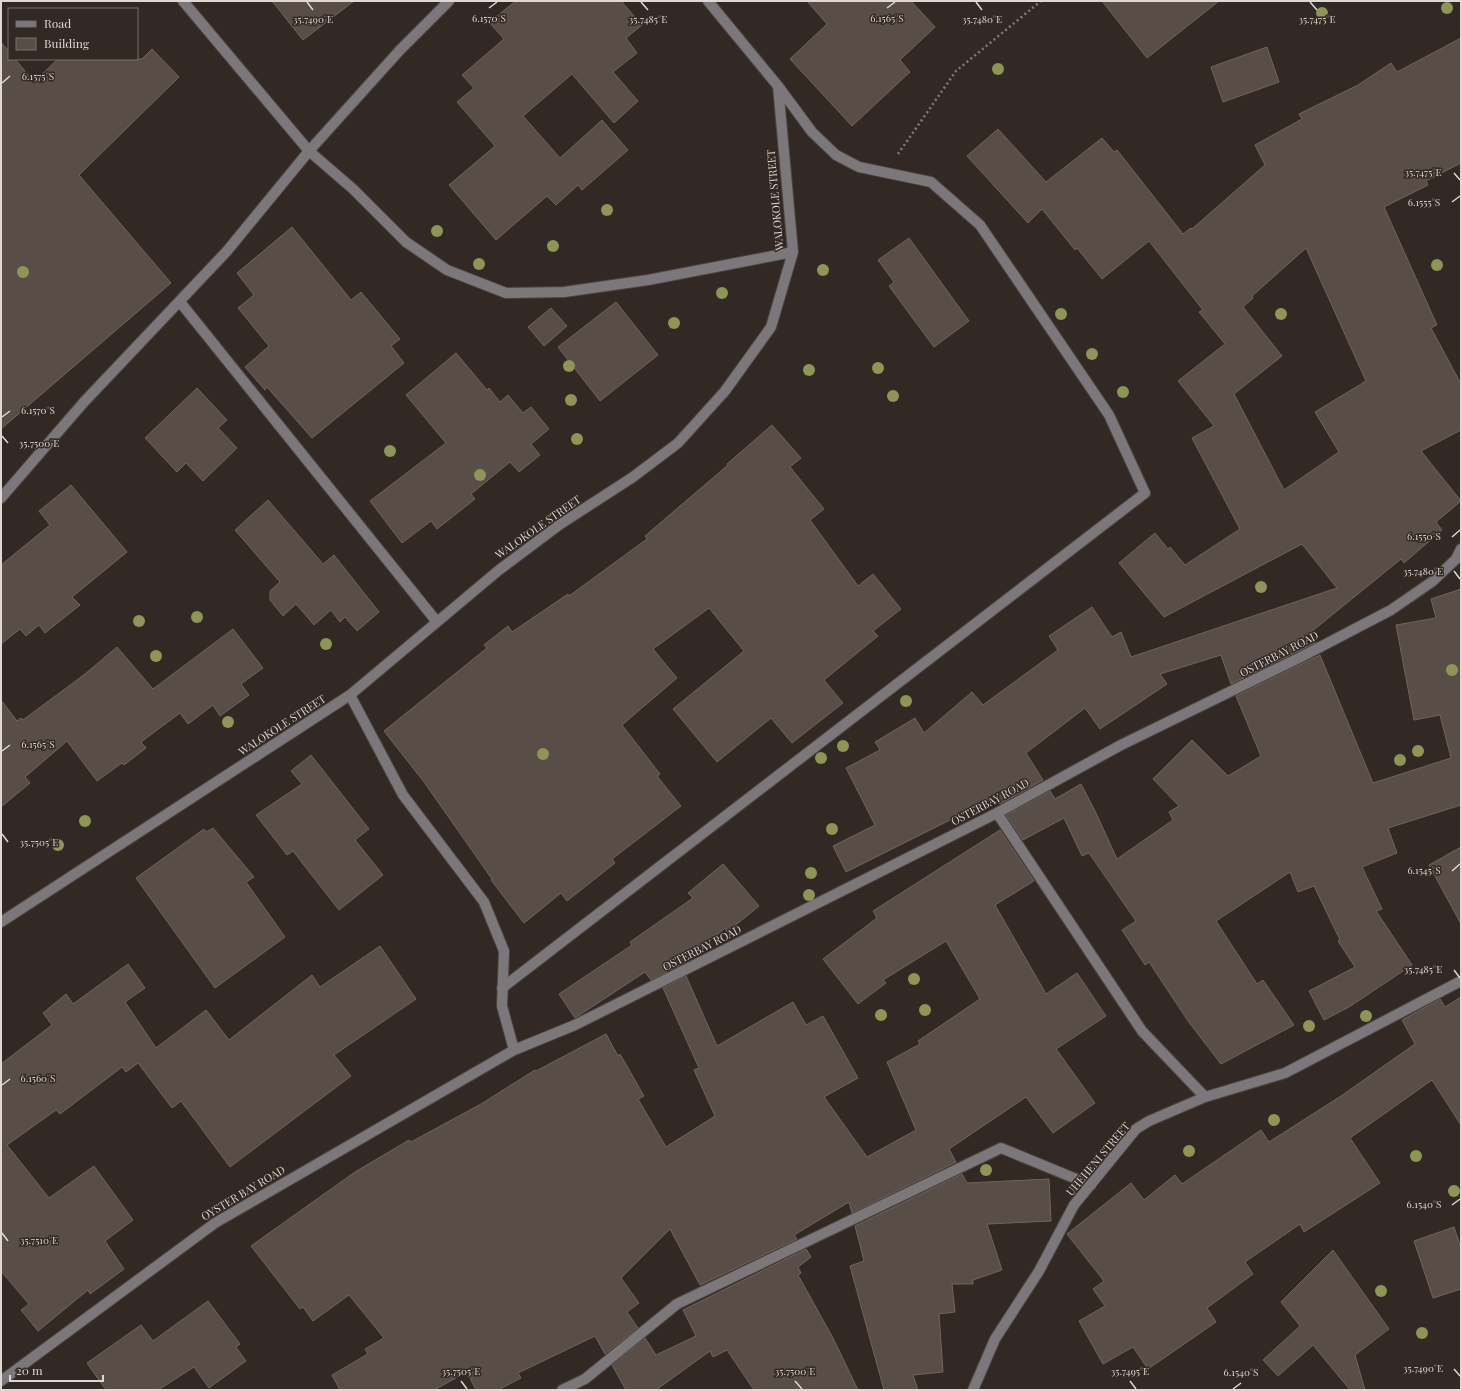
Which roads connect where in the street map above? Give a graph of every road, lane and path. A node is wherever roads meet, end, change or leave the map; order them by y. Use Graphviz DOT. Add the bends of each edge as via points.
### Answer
graph roads {
  1 [pos="183,1"];
  2 [pos="449,1"];
  3 [pos="708,1"];
  4 [pos="1041,1"];
  5 [pos="778,86"];
  6 [pos="310,151"];
  7 [pos="886,173"];
  8 [pos="793,252"];
  9 [pos="180,302"];
  10 [pos="1,498"];
  11 [pos="1461,550"];
  12 [pos="437,622"];
  13 [pos="350,695"];
  14 [pos="997,813"];
  15 [pos="1,922"];
  16 [pos="1461,981"];
  17 [pos="502,988"];
  18 [pos="514,1050"];
  19 [pos="1205,1097"];
  20 [pos="1091,1185"];
  21 [pos="1,1381"];
  22 [pos="562,1390"];
  23 [pos="974,1390"];
  1 -- 6 [label="street"];
  2 -- 6 [label="street" via="400,50"];
  3 -- 5 [label="street"];
  4 -- 7 [label="path" via="956,71"];
  5 -- 7 [label="street" via="812,132 836,155 859,167"];
  5 -- 8 [label="street, WALOKOLE STREET"];
  6 -- 8 [label="street" via="353,189 406,242 447,270 506,293 564,292 648,280"];
  6 -- 9 [label="street" via="227,251"];
  7 -- 17 [label="street" via="931,182 980,225 1109,415 1145,493"];
  8 -- 12 [label="street, WALOKOLE STREET" via="771,328 725,391 678,443 633,477 559,525 499,570"];
  9 -- 10 [label="street" via="84,402"];
  9 -- 12 [label="street"];
  11 -- 14 [label="street, OSTERBAY ROAD" via="1456,559 1433,581 1391,610 1121,745"];
  12 -- 13 [label="street, WALOKOLE STREET"];
  13 -- 15 [label="street, WALOKOLE STREET"];
  13 -- 17 [label="street" via="403,795 484,902 504,951"];
  14 -- 18 [label="street, OSTERBAY ROAD" via="583,1022"];
  14 -- 19 [label="street" via="1142,1031"];
  16 -- 19 [label="street, UHEHENI STREET" via="1285,1073"];
  17 -- 18 [label="street" via="502,1006"];
  18 -- 21 [label="street, OYSTER BAY ROAD" via="215,1223"];
  19 -- 20 [label="street, UHEHENI STREET" via="1149,1120 1136,1129"];
  20 -- 22 [label="street" via="1001,1148 677,1304 585,1379"];
  20 -- 23 [label="street, UHEHENI STREET" via="1074,1205 1039,1271 995,1339"];
}
